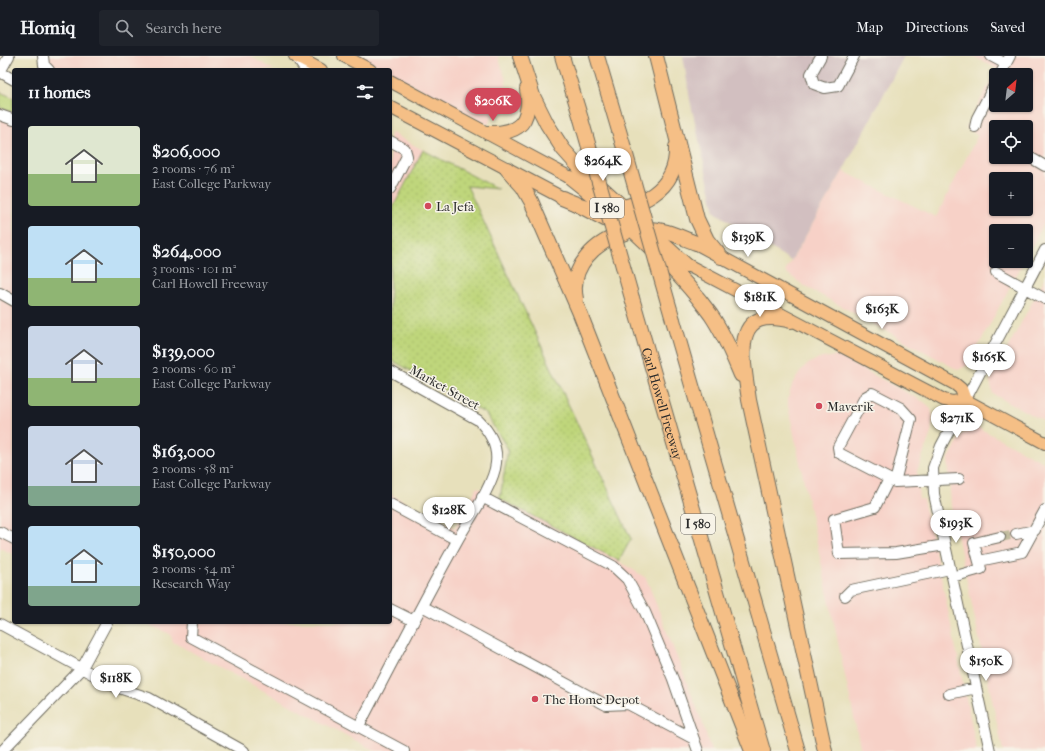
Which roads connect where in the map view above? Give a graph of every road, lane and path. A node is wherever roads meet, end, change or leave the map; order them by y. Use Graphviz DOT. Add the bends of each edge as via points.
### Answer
graph roads {
  1 [pos="9,56"];
  2 [pos="43,56"];
  3 [pos="296,56"];
  4 [pos="344,56"];
  5 [pos="562,56"];
  6 [pos="597,56"];
  7 [pos="656,56"];
  8 [pos="821,56"];
  9 [pos="854,56"];
  10 [pos="991,56"];
  11 [pos="1008,60"];
  12 [pos="522,62"];
  13 [pos="47,68"];
  14 [pos="304,68"];
  15 [pos="317,68"];
  16 [pos="366,68"];
  17 [pos="0,72"];
  18 [pos="12,79"];
  19 [pos="392,82"];
  20 [pos="989,95"];
  21 [pos="392,108"];
  22 [pos="0,115"];
  23 [pos="12,119"];
  24 [pos="975,128"];
  25 [pos="488,133"];
  26 [pos="676,137"];
  27 [pos="392,142"];
  28 [pos="1033,159"];
  29 [pos="1045,166"];
  30 [pos="507,169"];
  31 [pos="571,178"];
  32 [pos="392,185"];
  33 [pos="562,198"];
  34 [pos="623,206"];
  35 [pos="607,208"];
  36 [pos="630,232"];
  37 [pos="645,235"];
  38 [pos="696,244"];
  39 [pos="1045,250"];
  40 [pos="721,257"];
  41 [pos="686,265"];
  42 [pos="996,272"];
  43 [pos="1025,288"];
  44 [pos="0,293"];
  45 [pos="1045,299"];
  46 [pos="12,300"];
  47 [pos="579,311"];
  48 [pos="791,321"];
  49 [pos="392,372"];
  50 [pos="749,400"];
  51 [pos="965,400"];
  52 [pos="1045,443"];
  53 [pos="959,479"];
  54 [pos="892,480"];
  55 [pos="932,480"];
  56 [pos="482,496"];
  57 [pos="392,505"];
  58 [pos="1045,510"];
  59 [pos="1035,530"];
  60 [pos="0,532"];
  61 [pos="1016,534"];
  62 [pos="1000,537"];
  63 [pos="12,538"];
  64 [pos="457,540"];
  65 [pos="945,545"];
  66 [pos="979,561"];
  67 [pos="951,573"];
  68 [pos="845,596"];
  69 [pos="422,606"];
  70 [pos="392,610"];
  71 [pos="414,621"];
  72 [pos="0,624"];
  73 [pos="106,624"];
  74 [pos="192,624"];
  75 [pos="82,668"];
  76 [pos="976,688"];
  77 [pos="948,694"];
  78 [pos="359,726"];
  79 [pos="694,739"];
  80 [pos="2,751"];
  81 [pos="244,751"];
  82 [pos="404,751"];
  83 [pos="698,751"];
  84 [pos="752,751"];
  85 [pos="763,751"];
  86 [pos="798,751"];
  87 [pos="825,751"];
  88 [pos="990,751"];
  1 -- 17 [label="street"];
  2 -- 13 [label="street"];
  3 -- 14 [label="street"];
  3 -- 15 [label="main road"];
  4 -- 16 [label="main road"];
  5 -- 85 [label="highway, Carl Howell Freeway / I 580, bridge"];
  6 -- 86 [label="highway, I 580, bridge"];
  7 -- 26 [label="highway"];
  8 -- 9 [label="street" via="811,74 814,84 825,88 838,86"];
  10 -- 11 [label="street"];
  12 -- 25 [label="highway" via="528,106 525,119 520,126 510,131"];
  12 -- 34 [label="highway" via="533,96 563,149 580,168"];
  17 -- 18 [label="street"];
  19 -- 25 [label="main road"];
  20 -- 24 [label="street" via="977,118"];
  21 -- 30 [label="main road"];
  22 -- 23 [label="street"];
  25 -- 31 [label="main road"];
  26 -- 34 [label="highway" via="676,159 667,180 651,197 638,204"];
  26 -- 40 [label="highway" via="699,226"];
  27 -- 32 [label="street" via="405,149 408,156"];
  28 -- 29 [label="street"];
  30 -- 33 [label="main road"];
  30 -- 47 [label="highway" via="531,201"];
  31 -- 34 [label="main road"];
  31 -- 35 [label="highway"];
  33 -- 35 [label="highway" via="583,207"];
  33 -- 36 [label="main road"];
  34 -- 35 [label="highway"];
  34 -- 37 [label="highway"];
  34 -- 38 [label="main road"];
  35 -- 36 [label="highway"];
  36 -- 37 [label="highway"];
  36 -- 47 [label="highway" via="598,244 588,255 576,278 575,294"];
  37 -- 38 [label="highway" via="653,229"];
  37 -- 41 [label="highway"];
  37 -- 50 [label="highway" via="711,316 731,351"];
  38 -- 40 [label="main road"];
  39 -- 43 [label="street"];
  40 -- 51 [label="main road" via="955,384 961,389"];
  41 -- 48 [label="main road"];
  42 -- 43 [label="street"];
  43 -- 45 [label="street"];
  43 -- 51 [label="street"];
  44 -- 46 [label="street"];
  47 -- 84 [label="highway"];
  48 -- 50 [label="highway" via="765,319 753,324 745,334 743,352"];
  48 -- 51 [label="main road" via="944,400"];
  49 -- 56 [label="street, Market Street" via="470,414 486,428 493,439 496,463 489,485"];
  50 -- 87 [label="highway"];
  51 -- 52 [label="main road"];
  51 -- 55 [label="street" via="937,454"];
  53 -- 55 [label="street"];
  54 -- 54 [label="street" via="911,420 901,408 872,393 865,397 838,447 839,453"];
  54 -- 55 [label="street"];
  54 -- 65 [label="street" via="875,507 834,519 839,554 896,553"];
  55 -- 65 [label="street"];
  56 -- 64 [label="street, Market Street"];
  56 -- 79 [label="street" via="613,566 627,579 660,645"];
  57 -- 64 [label="street"];
  58 -- 59 [label="street"];
  59 -- 61 [label="street"];
  59 -- 66 [label="street" via="1022,552"];
  60 -- 63 [label="street"];
  62 -- 66 [label="street" via="974,543"];
  64 -- 69 [label="street, Market Street"];
  65 -- 67 [label="street"];
  66 -- 67 [label="street" via="981,569"];
  67 -- 68 [label="street" via="851,590"];
  67 -- 76 [label="street"];
  69 -- 71 [label="street, Market Street"];
  69 -- 79 [label="street" via="606,705 628,704"];
  70 -- 71 [label="street"];
  71 -- 78 [label="street, Market Street"];
  72 -- 75 [label="street"];
  73 -- 75 [label="street"];
  74 -- 78 [label="street" via="191,637"];
  75 -- 80 [label="street"];
  75 -- 81 [label="street" via="116,687 149,698"];
  76 -- 77 [label="street"];
  76 -- 88 [label="street"];
  78 -- 82 [label="street"];
  79 -- 83 [label="street"];
}
